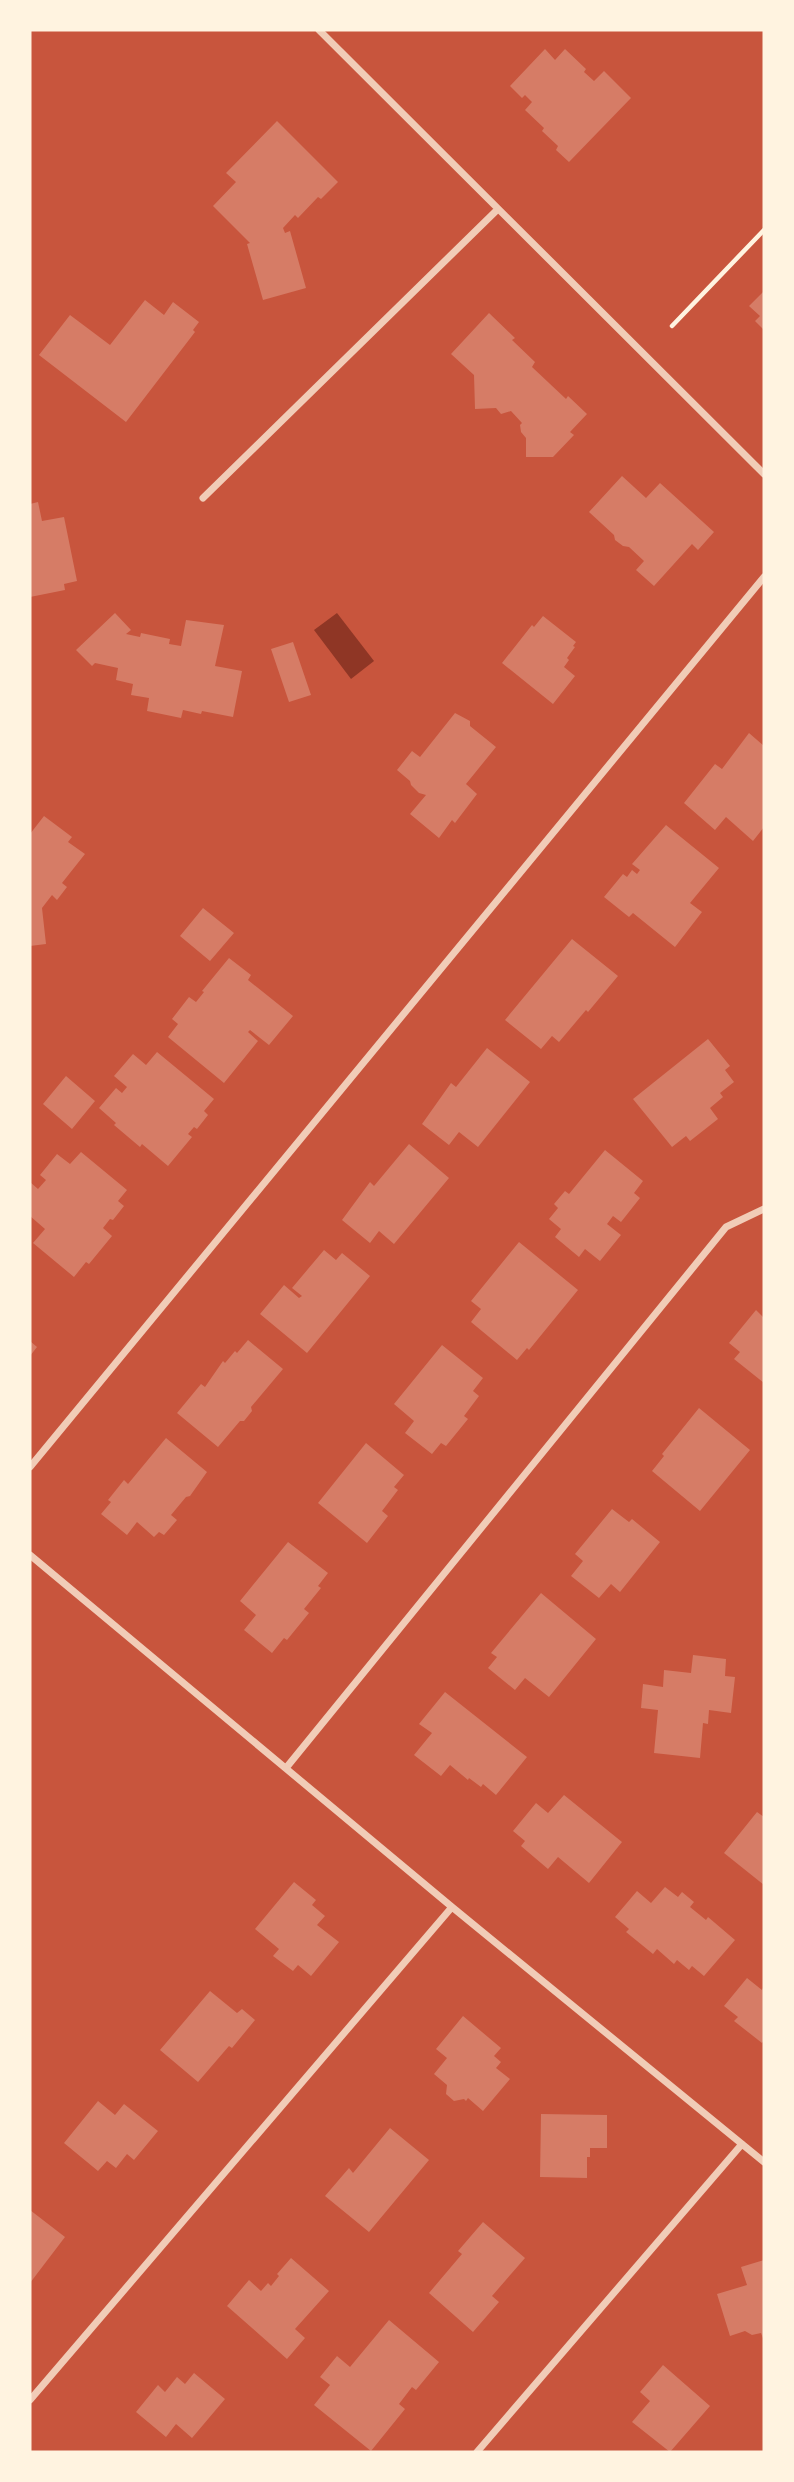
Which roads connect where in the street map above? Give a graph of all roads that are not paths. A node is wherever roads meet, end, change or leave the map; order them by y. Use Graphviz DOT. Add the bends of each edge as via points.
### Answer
graph roads {
  1 [pos="319,30"];
  2 [pos="498,209"];
  3 [pos="764,474"];
  4 [pos="203,498"];
  5 [pos="764,577"];
  6 [pos="763,1209"];
  7 [pos="30,1467"];
  8 [pos="30,1555"];
  9 [pos="286,1768"];
  10 [pos="452,1906"];
  11 [pos="742,2144"];
  12 [pos="764,2162"];
  13 [pos="30,2400"];
  14 [pos="477,2452"];
  1 -- 2 [label="street"];
  2 -- 3 [label="street"];
  2 -- 4 [label="street"];
  5 -- 7 [label="street"];
  6 -- 9 [label="street" via="726,1227"];
  8 -- 9 [label="street"];
  9 -- 10 [label="street"];
  10 -- 11 [label="street"];
  10 -- 13 [label="street"];
  11 -- 12 [label="street"];
  11 -- 14 [label="street"];
}
